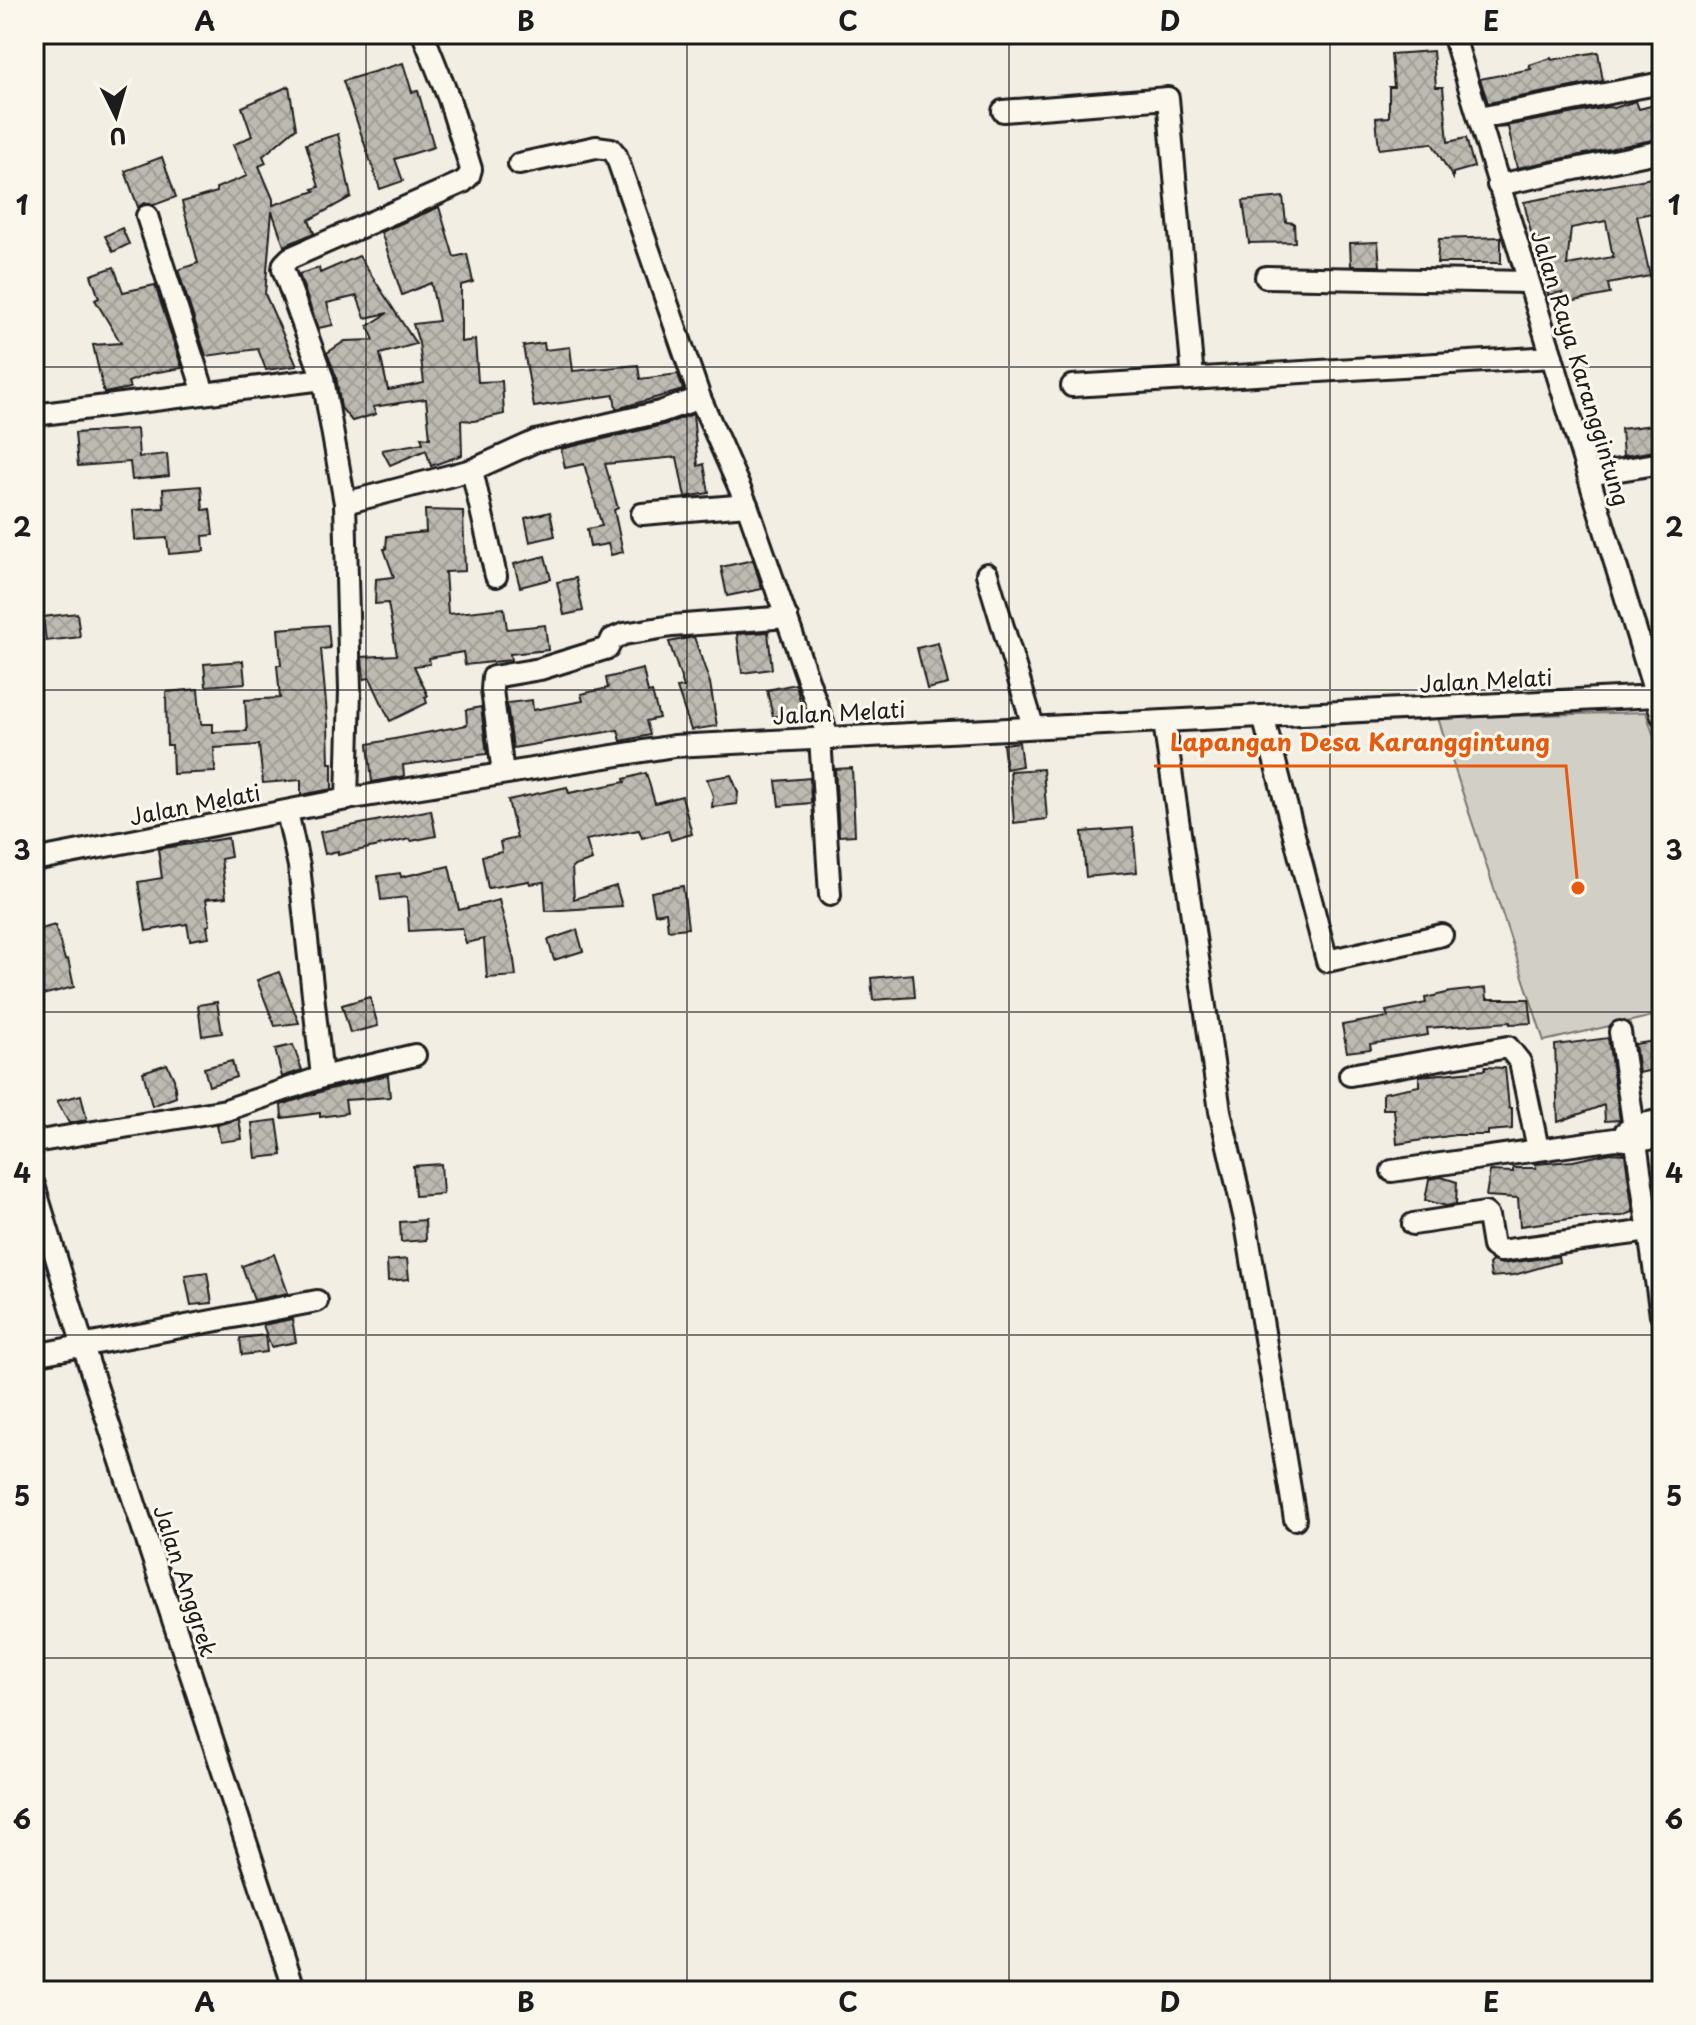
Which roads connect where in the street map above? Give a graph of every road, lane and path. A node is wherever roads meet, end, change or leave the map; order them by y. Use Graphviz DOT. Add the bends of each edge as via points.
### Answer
graph roads {
  1 [pos="423,34"];
  2 [pos="1453,34"];
  3 [pos="1662,83"];
  4 [pos="1003,111"];
  5 [pos="1479,118"];
  6 [pos="1662,151"];
  7 [pos="519,164"];
  8 [pos="1498,185"];
  9 [pos="147,216"];
  10 [pos="1266,277"];
  11 [pos="1528,282"];
  12 [pos="1552,357"];
  13 [pos="1193,378"];
  14 [pos="323,379"];
  15 [pos="1072,386"];
  16 [pos="204,393"];
  17 [pos="700,398"];
  18 [pos="34,415"];
  19 [pos="1662,463"];
  20 [pos="472,470"];
  21 [pos="1589,475"];
  22 [pos="345,503"];
  23 [pos="747,505"];
  24 [pos="642,514"];
  25 [pos="987,574"];
  26 [pos="496,576"];
  27 [pos="787,617"];
  28 [pos="1656,696"];
  29 [pos="1263,716"];
  30 [pos="1662,716"];
  31 [pos="1164,722"];
  32 [pos="1033,726"];
  33 [pos="824,737"];
  34 [pos="503,773"];
  35 [pos="347,799"];
  36 [pos="287,812"];
  37 [pos="34,860"];
  38 [pos="830,895"];
  39 [pos="1442,935"];
  40 [pos="1620,1032"];
  41 [pos="415,1055"];
  42 [pos="1350,1075"];
  43 [pos="322,1077"];
  44 [pos="1662,1120"];
  45 [pos="1635,1133"];
  46 [pos="1662,1137"];
  47 [pos="34,1142"];
  48 [pos="1538,1149"];
  49 [pos="1392,1171"];
  50 [pos="34,1185"];
  51 [pos="1413,1224"];
  52 [pos="1649,1231"];
  53 [pos="317,1301"];
  54 [pos="1661,1315"];
  55 [pos="83,1346"];
  56 [pos="34,1355"];
  57 [pos="1295,1519"];
  58 [pos="295,1991"];
  1 -- 14 [label="street" via="449,99 469,176 284,264"];
  2 -- 5 [label="street, Jalan Raya Karanggintung"];
  3 -- 5 [label="street"];
  4 -- 13 [label="street" via="1168,98"];
  5 -- 8 [label="street, Jalan Raya Karanggintung"];
  6 -- 8 [label="street"];
  7 -- 17 [label="street" via="596,147 616,155"];
  8 -- 11 [label="street, Jalan Raya Karanggintung"];
  9 -- 16 [label="street"];
  10 -- 11 [label="street"];
  11 -- 12 [label="street, Jalan Raya Karanggintung"];
  12 -- 13 [label="street"];
  12 -- 21 [label="street, Jalan Raya Karanggintung"];
  13 -- 15 [label="street"];
  14 -- 16 [label="street"];
  14 -- 22 [label="street"];
  16 -- 18 [label="street"];
  17 -- 20 [label="street" via="536,441"];
  17 -- 23 [label="street"];
  19 -- 21 [label="street"];
  20 -- 22 [label="street"];
  20 -- 26 [label="street"];
  21 -- 28 [label="street, Jalan Raya Karanggintung"];
  22 -- 35 [label="street"];
  23 -- 24 [label="street"];
  23 -- 27 [label="street"];
  25 -- 32 [label="street"];
  27 -- 33 [label="street"];
  27 -- 34 [label="street" via="624,634 598,653 493,677"];
  28 -- 29 [label="street, Jalan Melati"];
  28 -- 30 [label="street, Jalan Raya Karanggintung"];
  29 -- 31 [label="street, Jalan Melati"];
  29 -- 39 [label="street" via="1327,961"];
  31 -- 32 [label="street, Jalan Melati"];
  31 -- 57 [label="street" via="1220,1111 1246,1224"];
  32 -- 33 [label="street, Jalan Melati"];
  33 -- 34 [label="street, Jalan Melati" via="674,746"];
  33 -- 38 [label="street"];
  34 -- 35 [label="street, Jalan Melati"];
  35 -- 36 [label="street, Jalan Melati"];
  36 -- 37 [label="street, Jalan Melati"];
  36 -- 43 [label="street" via="299,866"];
  40 -- 45 [label="street"];
  41 -- 43 [label="street"];
  42 -- 48 [label="street" via="1508,1047 1520,1062"];
  43 -- 47 [label="street" via="226,1110"];
  44 -- 45 [label="street"];
  45 -- 46 [label="street"];
  45 -- 48 [label="street"];
  45 -- 52 [label="street"];
  48 -- 49 [label="street"];
  50 -- 55 [label="street, Jalan Anggrek"];
  51 -- 52 [label="street" via="1485,1213 1493,1246 1500,1251"];
  52 -- 54 [label="street"];
  53 -- 55 [label="street"];
  55 -- 56 [label="street"];
  55 -- 58 [label="street, Jalan Anggrek"];
}
